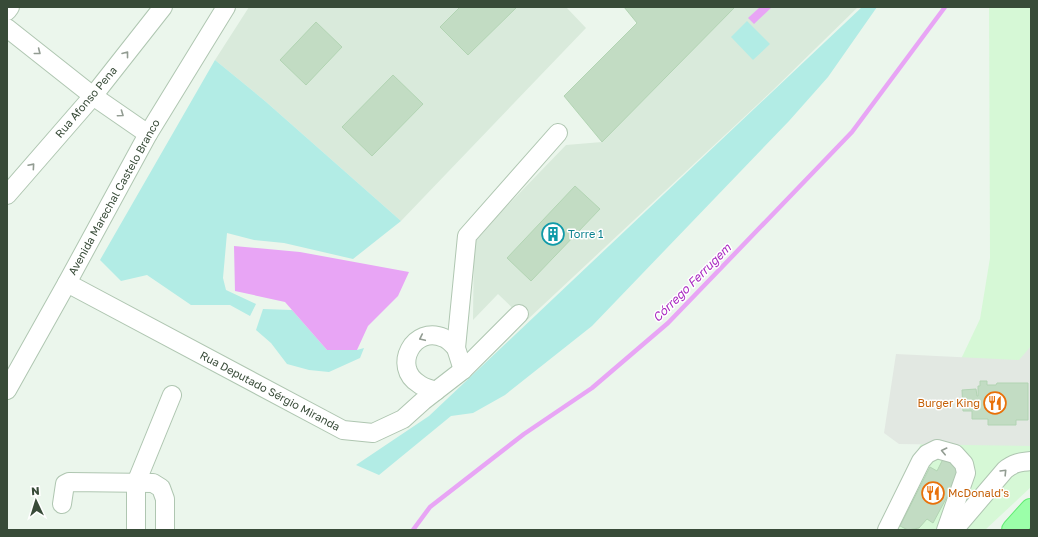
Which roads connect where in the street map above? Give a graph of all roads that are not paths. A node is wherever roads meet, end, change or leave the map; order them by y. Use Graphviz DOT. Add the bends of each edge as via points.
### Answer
graph roads {
  1 [pos="10,7"];
  2 [pos="163,7"];
  3 [pos="226,7"];
  4 [pos="7,11"];
  5 [pos="7,28"];
  6 [pos="93,96"];
  7 [pos="558,133"];
  8 [pos="148,134"];
  9 [pos="7,195"];
  10 [pos="67,283"];
  11 [pos="519,314"];
  12 [pos="456,348"];
  13 [pos="463,370"];
  14 [pos="7,390"];
  15 [pos="436,391"];
  16 [pos="172,395"];
  17 [pos="1031,461"];
  18 [pos="136,483"];
  19 [pos="62,504"];
  20 [pos="1031,510"];
  21 [pos="136,530"];
  22 [pos="165,530"];
  23 [pos="887,530"];
  24 [pos="947,530"];
  25 [pos="1013,530"];
  1 -- 4 [label="street"];
  6 -- 2 [label="street, Rua Afonso Pena, one-way"];
  3 -- 8 [label="street, Avenida Marechal Castelo Branco"];
  5 -- 6 [label="street, one-way"];
  6 -- 8 [label="street, one-way"];
  9 -- 6 [label="street, Rua Afonso Pena, one-way"];
  7 -- 12 [label="street" via="467,236"];
  8 -- 10 [label="street, Avenida Marechal Castelo Branco"];
  10 -- 14 [label="street, Avenida Marechal Castelo Branco"];
  10 -- 15 [label="street, Rua Deputado Sérgio Miranda" via="343,430 373,433 403,419"];
  11 -- 13 [label="street, Rua Deputado Sérgio Miranda"];
  12 -- 13 [label="street"];
  12 -- 15 [label="street, one-way" via="445,338 431,334 418,339 407,354 406,362 412,379"];
  13 -- 15 [label="street, Rua Deputado Sérgio Miranda"];
  16 -- 18 [label="street"];
  24 -- 17 [label="street, one-way" via="959,524 1005,470 1012,465"];
  18 -- 19 [label="street" via="69,482 63,488"];
  18 -- 21 [label="street"];
  18 -- 22 [label="street" via="153,483 160,488 164,499"];
  20 -- 25 [label="main road"];
  24 -- 23 [label="street, one-way" via="966,473 964,464 955,454 937,449 921,461"];
}
